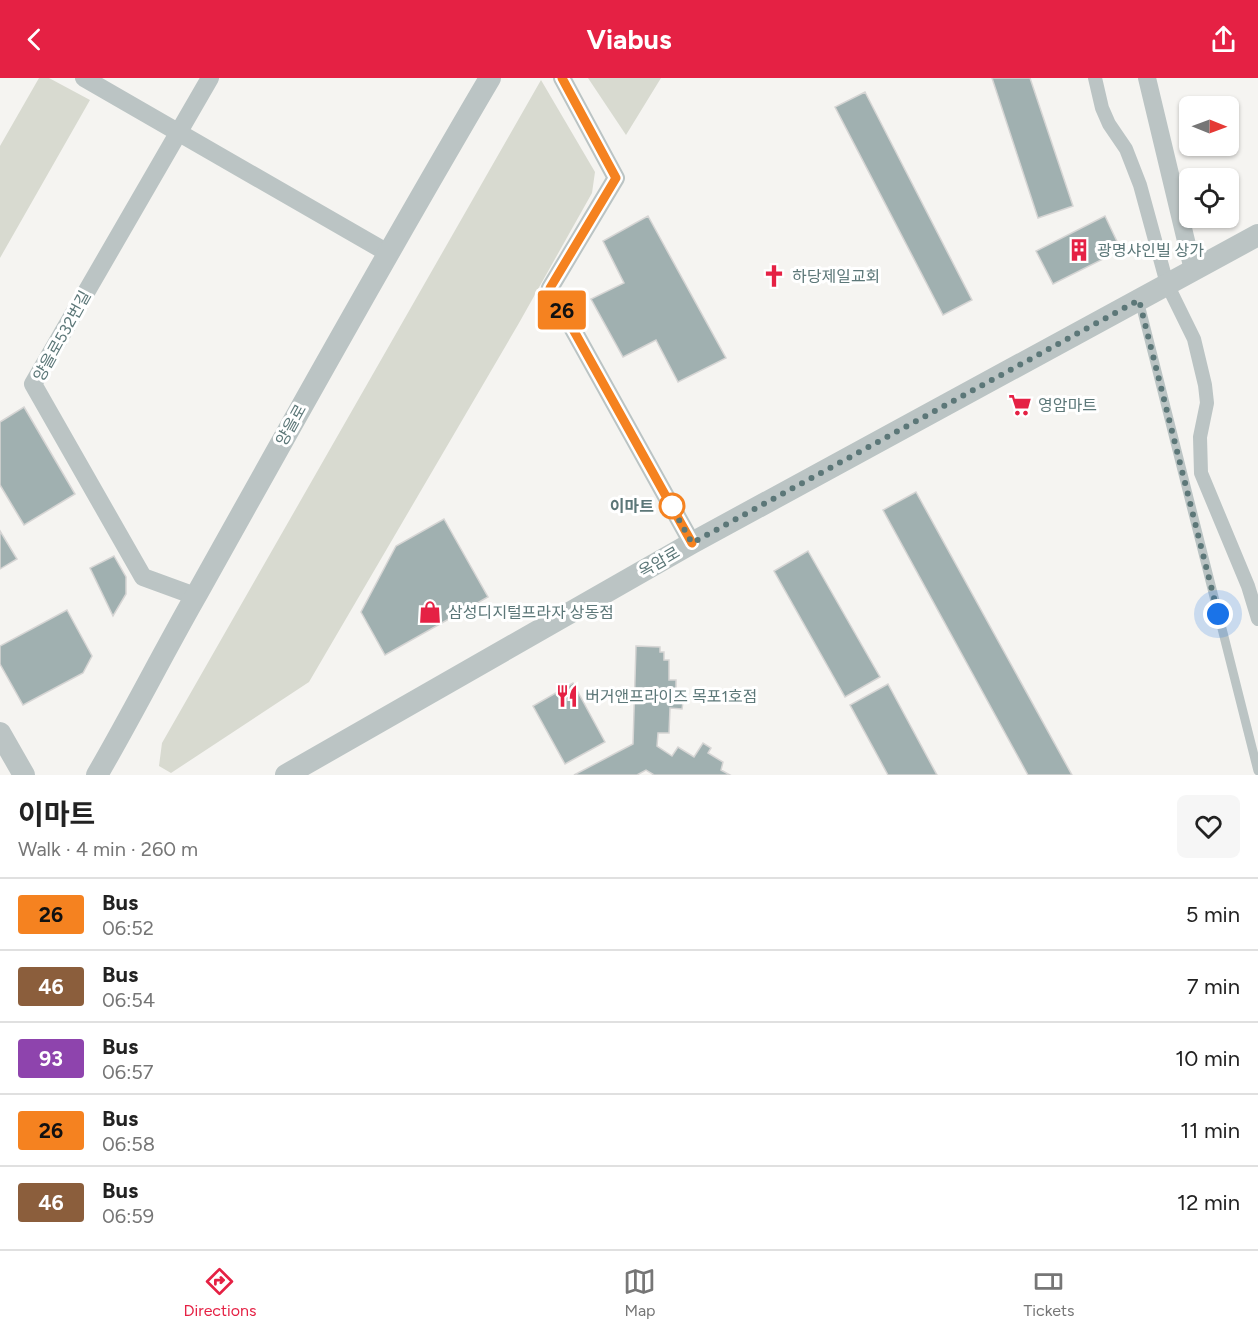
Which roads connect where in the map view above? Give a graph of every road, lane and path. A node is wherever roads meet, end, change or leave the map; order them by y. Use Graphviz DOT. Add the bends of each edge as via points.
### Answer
graph roads {
  1 [pos="84,78"];
  2 [pos="210,78"];
  3 [pos="490,78"];
  4 [pos="562,78"];
  5 [pos="1095,78"];
  6 [pos="1147,78"];
  7 [pos="178,132"];
  8 [pos="1258,235"];
  9 [pos="388,253"];
  10 [pos="1193,270"];
  11 [pos="1167,284"];
  12 [pos="1139,300"];
  13 [pos="692,543"];
  14 [pos="195,596"];
  15 [pos="1258,619"];
  16 [pos="0,734"];
  17 [pos="1258,771"];
  18 [pos="24,775"];
  19 [pos="97,775"];
  20 [pos="286,775"];
  1 -- 7 [label="street"];
  2 -- 7 [label="street, 양을로532번길"];
  3 -- 9 [label="street, 양을로"];
  4 -- 13 [label="street" via="616,178 550,288"];
  5 -- 11 [label="street" via="1102,108 1126,149 1140,185"];
  6 -- 10 [label="street"];
  7 -- 9 [label="street"];
  7 -- 14 [label="street, 양을로532번길" via="33,384 143,577"];
  8 -- 10 [label="street, 옥암로"];
  9 -- 14 [label="street, 양을로"];
  10 -- 11 [label="street, 옥암로"];
  11 -- 12 [label="street, 옥암로"];
  11 -- 15 [label="street" via="1194,339 1205,386 1201,473"];
  12 -- 13 [label="street, 옥암로"];
  12 -- 17 [label="lane"];
  13 -- 20 [label="street, 옥암로"];
  14 -- 19 [label="street, 양을로"];
  16 -- 18 [label="street"];
}
